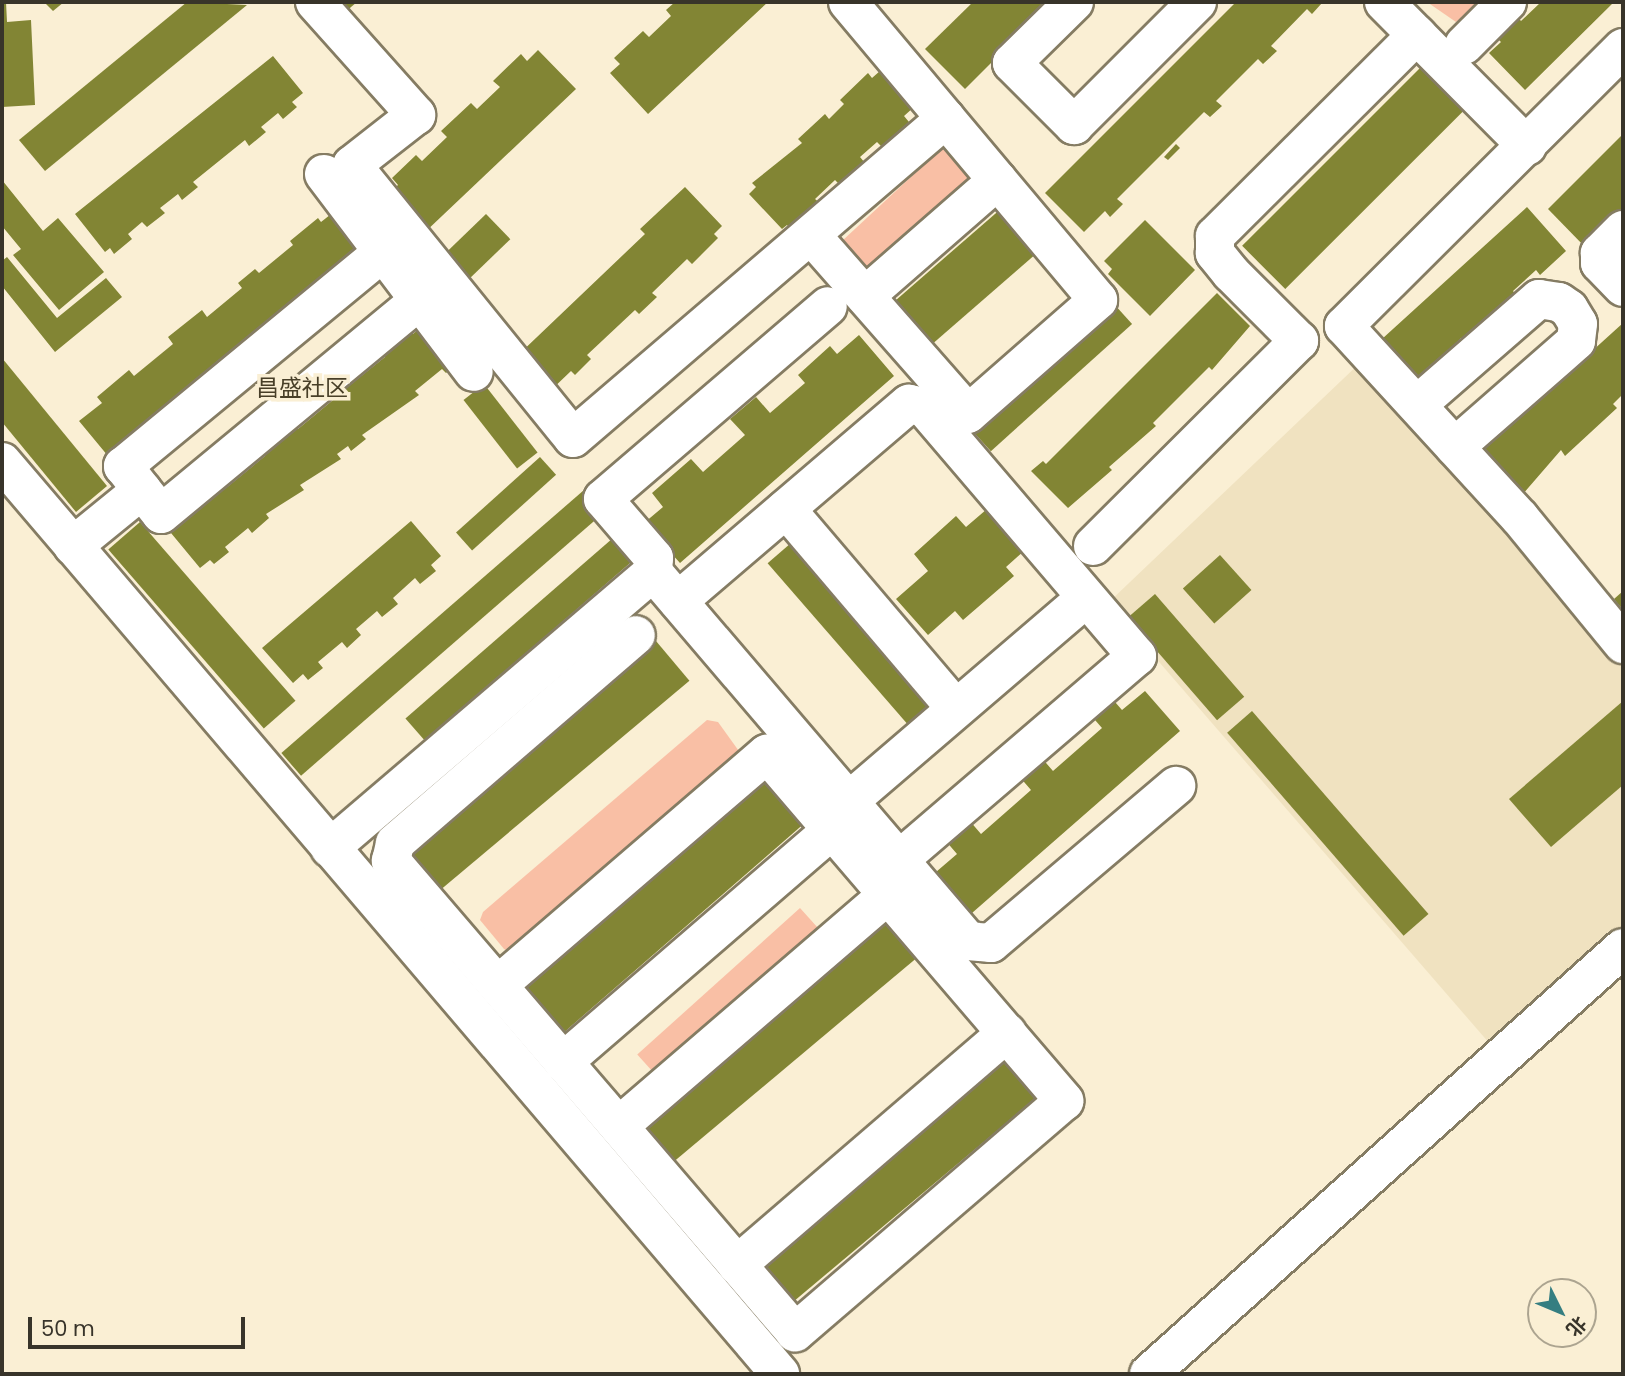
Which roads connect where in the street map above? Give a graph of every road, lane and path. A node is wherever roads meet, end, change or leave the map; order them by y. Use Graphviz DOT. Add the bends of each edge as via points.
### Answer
graph roads {
  1 [pos="315,2"];
  2 [pos="848,2"];
  3 [pos="1074,2"];
  4 [pos="1197,2"];
  5 [pos="1384,2"];
  6 [pos="1507,2"];
  7 [pos="1419,18"];
  8 [pos="1464,45"];
  9 [pos="1623,48"];
  10 [pos="946,118"];
  11 [pos="1536,137"];
  12 [pos="324,174"];
  13 [pos="998,180"];
  14 [pos="1623,230"];
  15 [pos="811,234"];
  16 [pos="383,252"];
  17 [pos="1623,287"];
  18 [pos="865,296"];
  19 [pos="420,300"];
  20 [pos="828,306"];
  21 [pos="474,372"];
  22 [pos="1418,404"];
  23 [pos="1455,447"];
  24 [pos="2,462"];
  25 [pos="142,490"];
  26 [pos="786,509"];
  27 [pos="73,546"];
  28 [pos="1093,546"];
  29 [pos="653,572"];
  30 [pos="1086,598"];
  31 [pos="678,601"];
  32 [pos="636,635"];
  33 [pos="1623,644"];
  34 [pos="956,709"];
  35 [pos="1176,786"];
  36 [pos="840,816"];
  37 [pos="330,848"];
  38 [pos="899,860"];
  39 [pos="888,895"];
  40 [pos="1623,948"];
  41 [pos="498,985"];
  42 [pos="1007,1033"];
  43 [pos="564,1082"];
  44 [pos="619,1126"];
  45 [pos="737,1265"];
  46 [pos="780,1374"];
  47 [pos="1149,1374"];
  1 -- 15 [label="street" via="416,115 352,165 573,438"];
  2 -- 10 [label="street"];
  3 -- 4 [label="street" via="1012,63 1074,125"];
  5 -- 7 [label="street"];
  6 -- 8 [label="street"];
  7 -- 8 [label="street"];
  7 -- 11 [label="street"];
  7 -- 28 [label="street" via="1215,236 1215,253 1299,341"];
  8 -- 11 [label="street"];
  9 -- 11 [label="street"];
  10 -- 13 [label="street"];
  10 -- 15 [label="street"];
  11 -- 22 [label="street" via="1344,326"];
  12 -- 16 [label="street"];
  13 -- 18 [label="street"];
  13 -- 18 [label="street" via="1098,300 968,414"];
  14 -- 17 [label="street" via="1600,254 1600,263"];
  15 -- 18 [label="street"];
  16 -- 19 [label="street"];
  16 -- 25 [label="street" via="122,466"];
  19 -- 21 [label="street"];
  19 -- 25 [label="street" via="161,514"];
  20 -- 29 [label="street" via="603,499 654,558"];
  22 -- 23 [label="street"];
  22 -- 23 [label="street" via="1539,299 1569,309 1578,324 1576,341"];
  23 -- 33 [label="street"];
  24 -- 27 [label="street"];
  25 -- 27 [label="street"];
  26 -- 30 [label="street" via="909,404 924,407"];
  26 -- 31 [label="street"];
  26 -- 34 [label="street"];
  27 -- 37 [label="street"];
  29 -- 31 [label="street"];
  29 -- 37 [label="street"];
  30 -- 34 [label="street"];
  30 -- 38 [label="street" via="1137,656"];
  31 -- 36 [label="street"];
  32 -- 41 [label="street" via="395,843 391,861"];
  34 -- 36 [label="street"];
  35 -- 38 [label="street" via="991,943 968,942"];
  36 -- 38 [label="street"];
  36 -- 39 [label="street"];
  36 -- 41 [label="street" via="767,754"];
  36 -- 43 [label="street"];
  37 -- 43 [label="street"];
  39 -- 42 [label="street"];
  39 -- 44 [label="street"];
  40 -- 47 [label="street"];
  41 -- 43 [label="street"];
  42 -- 45 [label="street"];
  42 -- 45 [label="street" via="1065,1101 795,1332"];
  43 -- 44 [label="street"];
  43 -- 46 [label="street"];
  44 -- 45 [label="street"];
}
